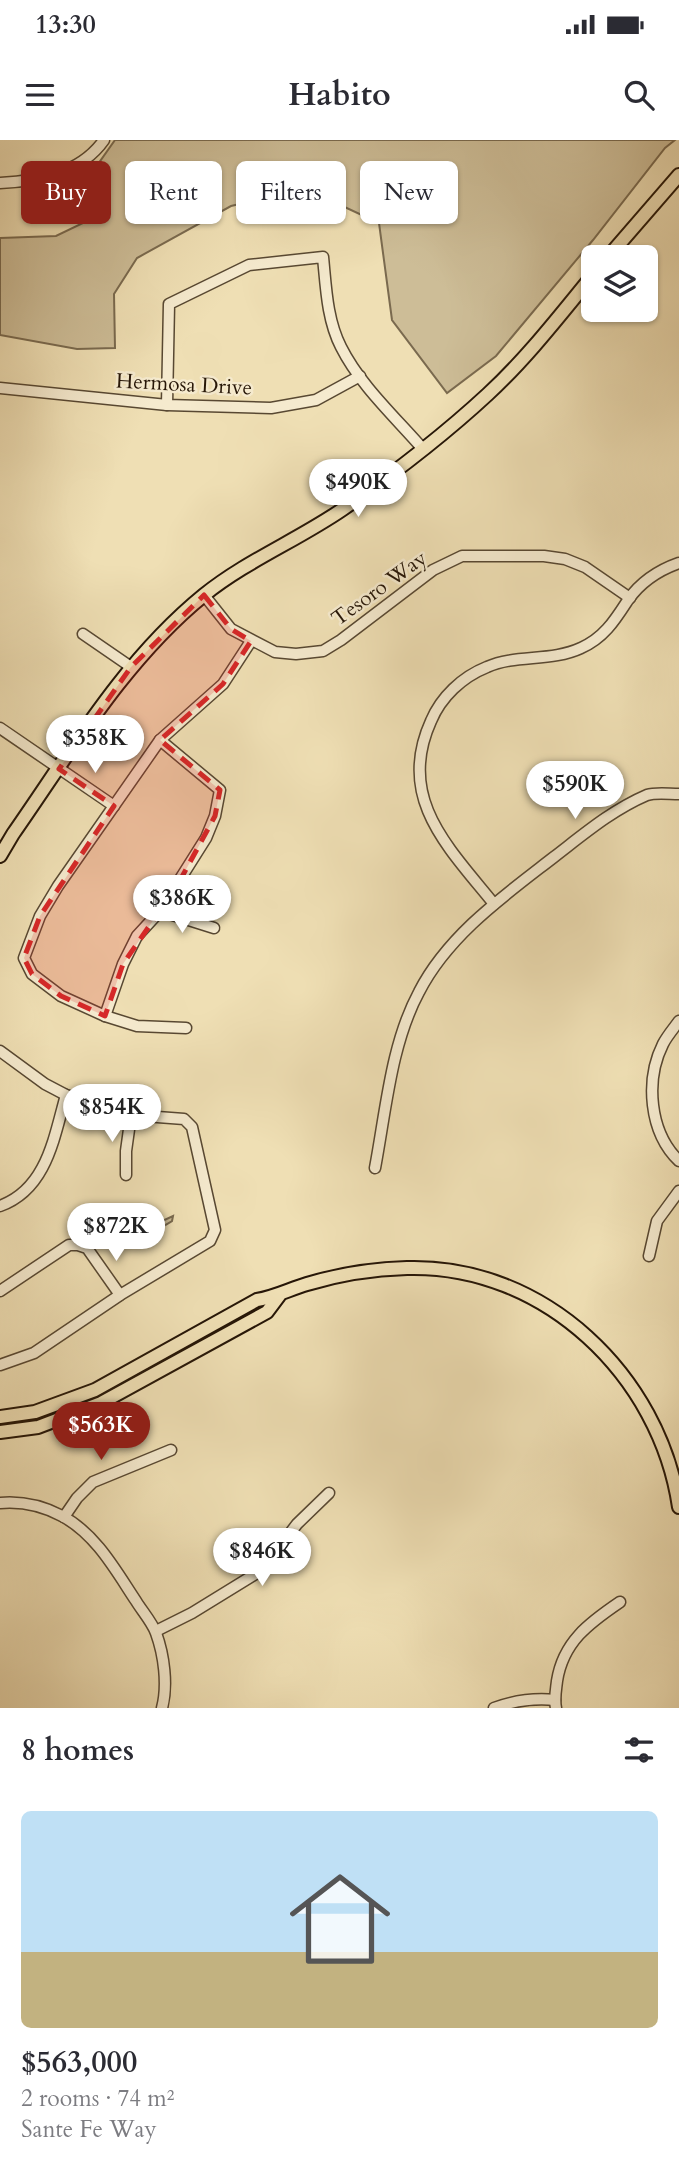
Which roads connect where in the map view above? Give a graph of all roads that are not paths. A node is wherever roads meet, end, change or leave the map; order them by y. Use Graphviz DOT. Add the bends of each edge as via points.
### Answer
graph roads {
  1 [pos="104,140"];
  2 [pos="679,175"];
  3 [pos="0,183"];
  4 [pos="618,245"];
  5 [pos="581,289"];
  6 [pos="360,376"];
  7 [pos="0,388"];
  8 [pos="167,405"];
  9 [pos="422,448"];
  10 [pos="679,563"];
  11 [pos="204,595"];
  12 [pos="630,598"];
  13 [pos="83,634"];
  14 [pos="251,641"];
  15 [pos="131,667"];
  16 [pos="0,728"];
  17 [pos="160,740"];
  18 [pos="59,769"];
  19 [pos="679,794"];
  20 [pos="114,806"];
  21 [pos="0,856"];
  22 [pos="494,904"];
  23 [pos="160,911"];
  24 [pos="214,928"];
  25 [pos="105,1016"];
  26 [pos="679,1021"];
  27 [pos="186,1028"];
  28 [pos="0,1051"];
  29 [pos="66,1095"];
  30 [pos="131,1115"];
  31 [pos="679,1161"];
  32 [pos="375,1168"];
  33 [pos="126,1175"];
  34 [pos="679,1191"];
  35 [pos="0,1206"];
  36 [pos="649,1256"];
  37 [pos="0,1290"];
  38 [pos="120,1295"];
  39 [pos="279,1296"];
  40 [pos="0,1365"];
  41 [pos="0,1417"];
  42 [pos="0,1432"];
  43 [pos="171,1450"];
  44 [pos="329,1493"];
  45 [pos="0,1503"];
  46 [pos="679,1507"];
  47 [pos="64,1517"];
  48 [pos="620,1602"];
  49 [pos="156,1631"];
  50 [pos="555,1704"];
  51 [pos="162,1708"];
  52 [pos="494,1708"];
  1 -- 3 [label="street" via="76,166 37,181"];
  2 -- 4 [label="main road"];
  5 -- 9 [label="main road" via="488,394"];
  6 -- 8 [label="street, Hermosa Drive" via="316,400 271,408"];
  6 -- 8 [label="street" via="333,326 323,257 249,265 169,304"];
  6 -- 9 [label="street"];
  7 -- 8 [label="street, Hermosa Drive"];
  9 -- 11 [label="main road" via="345,508"];
  10 -- 12 [label="street" via="651,577"];
  11 -- 14 [label="street, Tesoro Way" via="231,629"];
  11 -- 15 [label="main road"];
  12 -- 14 [label="street, Tesoro Way" via="565,559 462,556 433,570 323,651 275,652"];
  12 -- 22 [label="street" via="617,620 581,648 503,662 466,677 448,694 428,727 418,766 422,799 436,829"];
  13 -- 15 [label="street"];
  14 -- 17 [label="street" via="223,684"];
  15 -- 18 [label="main road"];
  16 -- 18 [label="street"];
  17 -- 20 [label="street"];
  17 -- 23 [label="street" via="220,790 206,838"];
  18 -- 20 [label="street"];
  18 -- 21 [label="main road"];
  19 -- 22 [label="street" via="650,794 606,817"];
  20 -- 25 [label="street" via="40,916 24,958 32,974 61,996"];
  22 -- 32 [label="street" via="442,956 419,992 395,1061"];
  23 -- 24 [label="street"];
  23 -- 25 [label="street" via="137,936"];
  25 -- 27 [label="street" via="137,1026"];
  26 -- 31 [label="street" via="663,1044 652,1106 659,1131"];
  28 -- 29 [label="street"];
  29 -- 30 [label="street"];
  29 -- 35 [label="street" via="40,1176"];
  30 -- 33 [label="street"];
  30 -- 38 [label="street" via="184,1119 192,1128 215,1230 210,1241"];
  34 -- 36 [label="street" via="657,1221"];
  37 -- 38 [label="street" via="69,1245 78,1245 87,1248"];
  38 -- 40 [label="street" via="34,1353"];
  39 -- 41 [label="main road" via="257,1300 94,1390 35,1412"];
  39 -- 42 [label="main road" via="267,1312 101,1403 38,1427"];
  39 -- 46 [label="main road" via="337,1276 410,1268 477,1277 531,1298 585,1334 626,1378 656,1427"];
  43 -- 47 [label="street" via="93,1482"];
  44 -- 49 [label="street" via="297,1524 262,1570"];
  45 -- 47 [label="street" via="23,1503"];
  47 -- 49 [label="street" via="92,1539"];
  48 -- 50 [label="street" via="579,1633 565,1651"];
  49 -- 51 [label="street" via="164,1667"];
  50 -- 52 [label="street" via="506,1703"];
}
